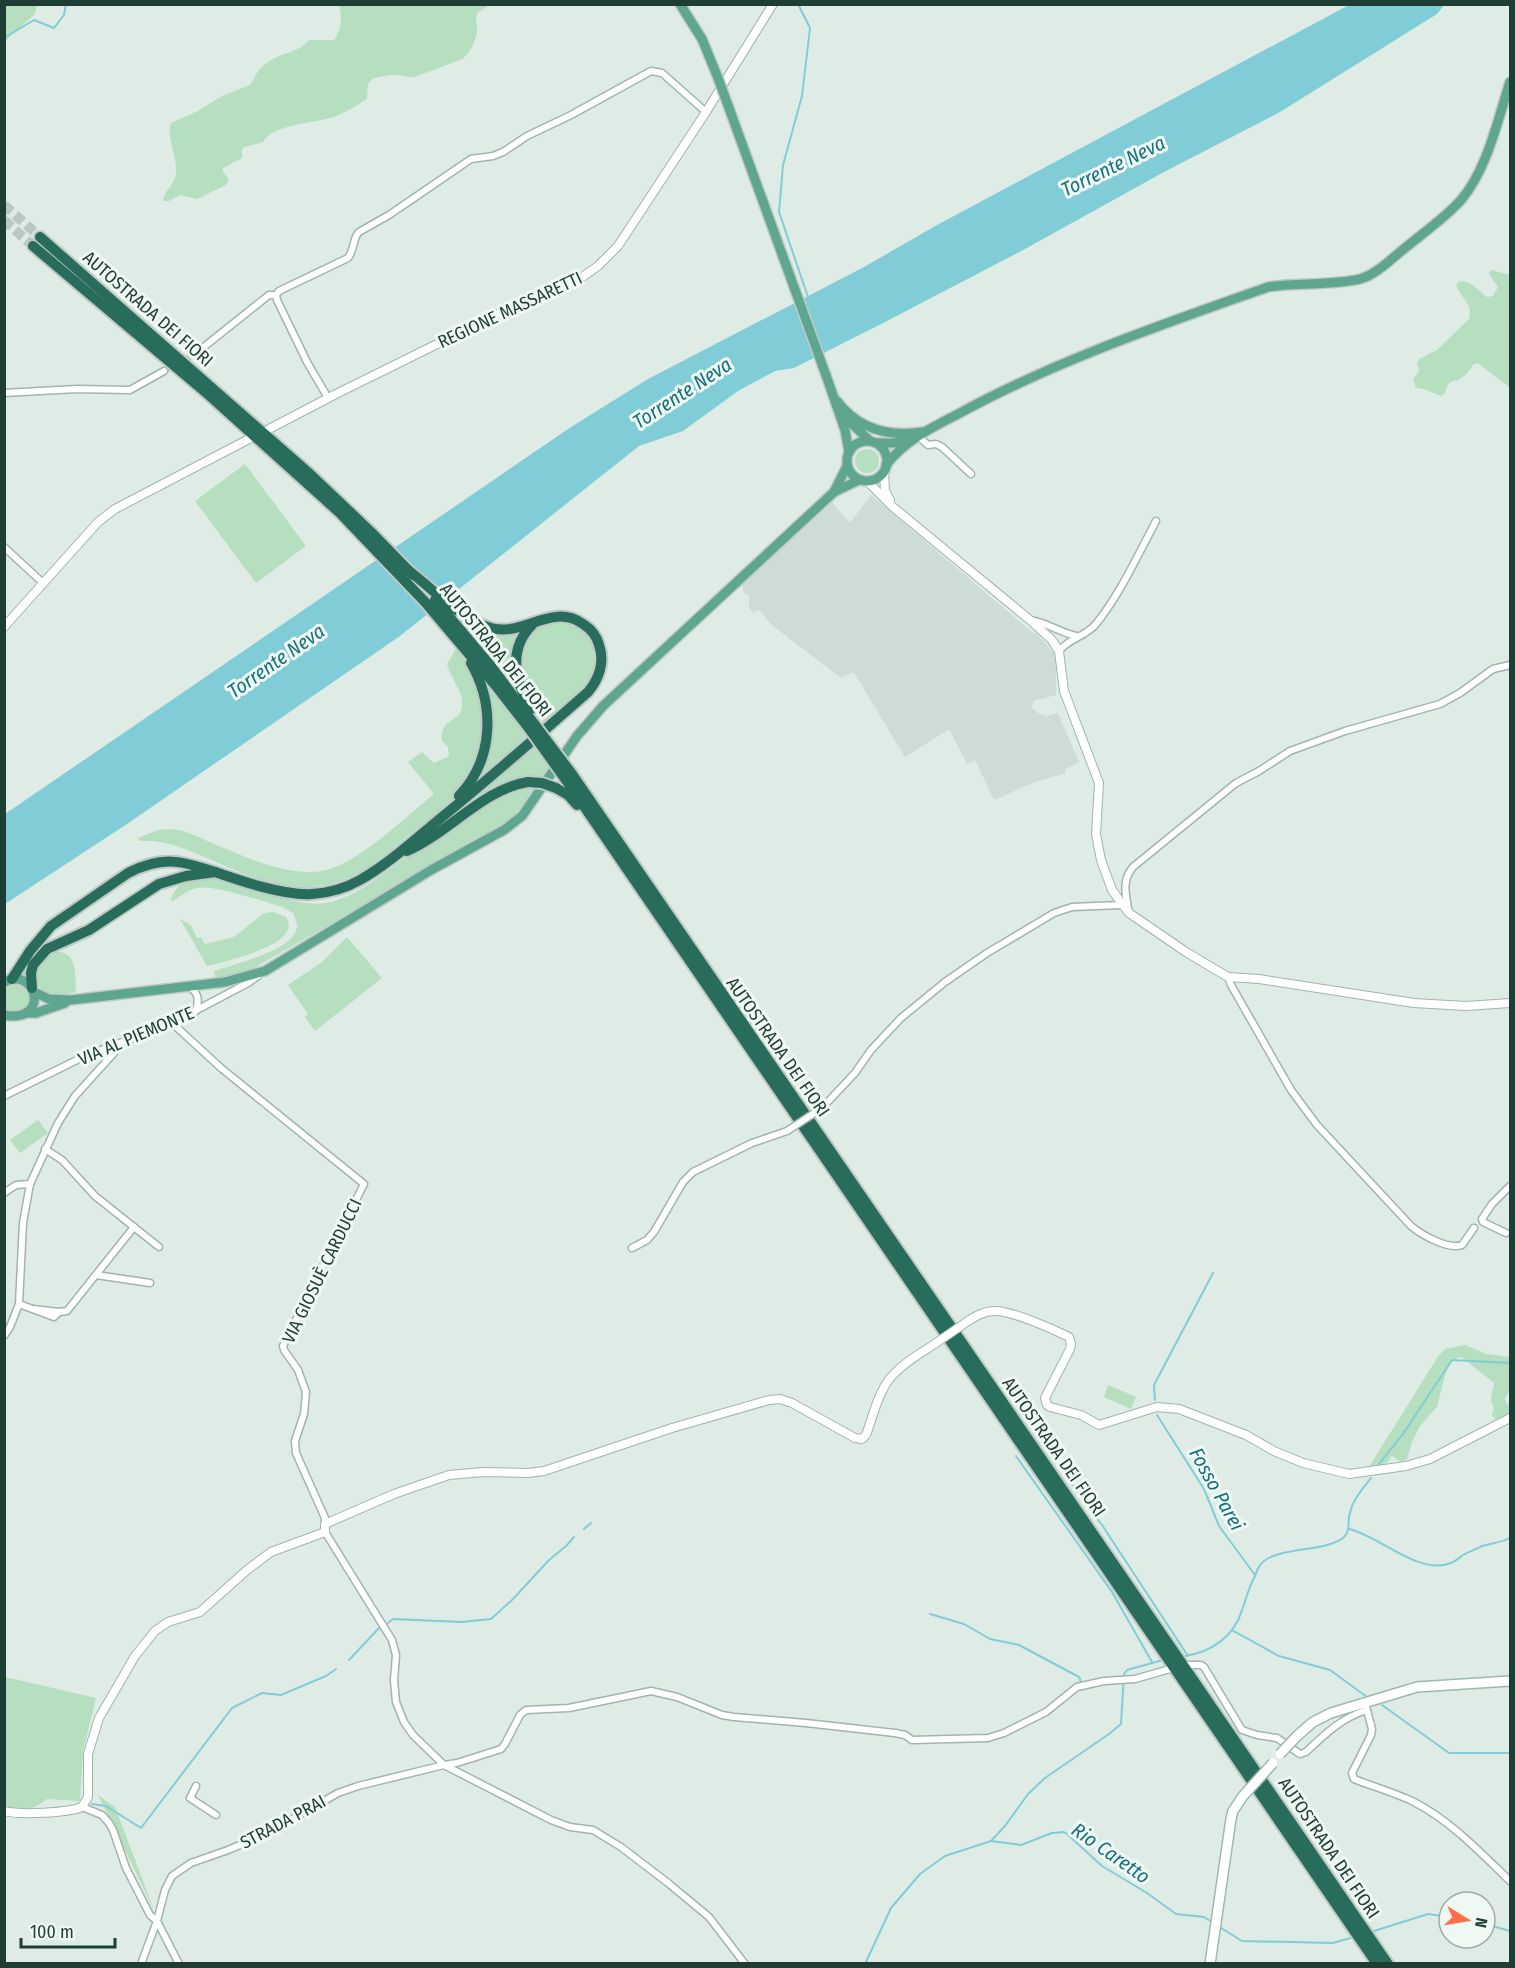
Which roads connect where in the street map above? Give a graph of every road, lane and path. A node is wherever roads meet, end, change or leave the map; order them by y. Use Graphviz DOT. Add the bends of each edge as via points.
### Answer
graph roads {
  1 [pos="680,4"];
  2 [pos="773,4"];
  3 [pos="1510,82"];
  4 [pos="706,112"];
  5 [pos="36,241"];
  6 [pos="276,295"];
  7 [pos="195,354"];
  8 [pos="164,371"];
  9 [pos="4,393"];
  10 [pos="328,398"];
  11 [pos="837,402"];
  12 [pos="268,429"];
  13 [pos="920,435"];
  14 [pos="249,439"];
  15 [pos="873,442"];
  16 [pos="849,452"];
  17 [pos="847,466"];
  18 [pos="885,468"];
  19 [pos="971,474"];
  20 [pos="307,476"];
  21 [pos="863,481"];
  22 [pos="834,492"];
  23 [pos="893,507"];
  24 [pos="1156,521"];
  25 [pos="4,547"];
  26 [pos="410,571"];
  27 [pos="43,583"];
  28 [pos="537,620"];
  29 [pos="1030,620"];
  30 [pos="4,627"];
  31 [pos="459,634"];
  32 [pos="1077,636"];
  33 [pos="1059,651"];
  34 [pos="1510,664"];
  35 [pos="535,726"];
  36 [pos="569,777"];
  37 [pos="442,817"];
  38 [pos="608,842"];
  39 [pos="395,855"];
  40 [pos="215,872"];
  41 [pos="1121,905"];
  42 [pos="1129,913"];
  43 [pos="265,971"];
  44 [pos="1228,976"];
  45 [pos="8,981"];
  46 [pos="190,987"];
  47 [pos="33,990"];
  48 [pos="71,1000"];
  49 [pos="1510,1003"];
  50 [pos="196,1011"];
  51 [pos="27,1014"];
  52 [pos="5,1015"];
  53 [pos="172,1023"];
  54 [pos="118,1044"];
  55 [pos="4,1096"];
  56 [pos="45,1149"];
  57 [pos="30,1184"];
  58 [pos="4,1185"];
  59 [pos="16,1185"];
  60 [pos="1510,1186"];
  61 [pos="4,1192"];
  62 [pos="134,1227"];
  63 [pos="1474,1228"];
  64 [pos="1506,1233"];
  65 [pos="159,1247"];
  66 [pos="632,1248"];
  67 [pos="96,1275"];
  68 [pos="150,1283"];
  69 [pos="19,1304"];
  70 [pos="4,1336"];
  71 [pos="1510,1418"];
  72 [pos="325,1528"];
  73 [pos="1189,1665"];
  74 [pos="1170,1669"];
  75 [pos="1510,1681"];
  76 [pos="1366,1706"];
  77 [pos="444,1765"];
  78 [pos="196,1786"];
  79 [pos="82,1807"];
  80 [pos="4,1811"];
  81 [pos="216,1815"];
  82 [pos="1510,1881"];
  83 [pos="157,1921"];
  84 [pos="141,1964"];
  85 [pos="179,1964"];
  86 [pos="745,1964"];
  87 [pos="1210,1964"];
  88 [pos="1377,1964"];
  89 [pos="1388,1964"];
  1 -- 11 [label="main road, bridge" via="702,39 718,78"];
  2 -- 4 [label="street, REGIONE MASSARETTI"];
  3 -- 13 [label="main road" via="1482,165 1460,202 1371,275 1259,291 1070,360 979,402"];
  4 -- 6 [label="street" via="662,73 651,71 503,152 471,159 359,231 348,258 286,286"];
  4 -- 10 [label="street, REGIONE MASSARETTI" via="618,246 598,266 578,280 506,310"];
  5 -- 20 [label="highway, AUTOSTRADA DEI FIORI" via="103,304"];
  6 -- 7 [label="street" via="269,295"];
  6 -- 10 [label="street"];
  8 -- 9 [label="street" via="130,390"];
  10 -- 12 [label="street, REGIONE MASSARETTI"];
  11 -- 13 [label="main road" via="872,429"];
  11 -- 15 [label="main road" via="852,424"];
  11 -- 16 [label="main road"];
  13 -- 15 [label="main road" via="894,442"];
  13 -- 18 [label="main road"];
  13 -- 19 [label="street" via="928,445 942,447"];
  14 -- 27 [label="street" via="116,509 98,522"];
  15 -- 16 [label="main road" via="859,442"];
  15 -- 18 [label="main road" via="885,453"];
  16 -- 17 [label="main road"];
  17 -- 21 [label="main road"];
  17 -- 22 [label="main road"];
  18 -- 21 [label="main road" via="880,477"];
  18 -- 23 [label="street" via="885,491"];
  20 -- 26 [label="highway, AUTOSTRADA DEI FIORI"];
  20 -- 31 [label="highway, AUTOSTRADA DEI FIORI"];
  21 -- 22 [label="main road"];
  21 -- 23 [label="street"];
  22 -- 43 [label="main road" via="603,706 576,736 522,816"];
  23 -- 29 [label="street"];
  24 -- 32 [label="street" via="1098,622 1088,633"];
  25 -- 27 [label="street"];
  26 -- 28 [label="highway" via="456,610 495,629 516,628"];
  26 -- 31 [label="highway, AUTOSTRADA DEI FIORI"];
  27 -- 30 [label="street"];
  28 -- 35 [label="highway" via="522,637 516,659 520,689"];
  28 -- 37 [label="highway" via="567,616 591,631 602,656 596,681 557,720"];
  29 -- 32 [label="street"];
  29 -- 33 [label="street"];
  31 -- 35 [label="highway, AUTOSTRADA DEI FIORI"];
  31 -- 37 [label="highway" via="480,681 487,731 477,770"];
  32 -- 33 [label="street"];
  33 -- 41 [label="street" via="1064,691 1099,783 1097,846"];
  34 -- 42 [label="street" via="1493,669 1440,704 1290,751 1236,783 1126,874"];
  35 -- 36 [label="highway, AUTOSTRADA DEI FIORI, bridge"];
  35 -- 36 [label="highway, AUTOSTRADA DEI FIORI, bridge" via="556,752"];
  36 -- 38 [label="highway, AUTOSTRADA DEI FIORI"];
  36 -- 89 [label="highway, AUTOSTRADA DEI FIORI"];
  37 -- 39 [label="highway"];
  38 -- 39 [label="highway, bridge" via="573,800 556,788 528,782 500,791 415,848"];
  38 -- 88 [label="highway, AUTOSTRADA DEI FIORI"];
  39 -- 40 [label="highway" via="354,884 313,894 276,890"];
  40 -- 45 [label="highway" via="174,861 158,862 128,873 51,926"];
  40 -- 47 [label="highway" via="159,884 89,930 48,949 33,965"];
  41 -- 42 [label="street"];
  41 -- 66 [label="street, bridge" via="1072,907 1054,913 945,982 901,1018 822,1108 787,1131 693,1172 654,1232"];
  42 -- 44 [label="street"];
  43 -- 46 [label="main road"];
  43 -- 50 [label="street, VIA AL PIEMONTE"];
  44 -- 49 [label="street" via="1414,1003"];
  44 -- 63 [label="street" via="1291,1090 1317,1125 1411,1226 1452,1247 1462,1245"];
  45 -- 47 [label="main road" via="23,980"];
  46 -- 48 [label="main road"];
  46 -- 50 [label="street" via="198,998"];
  47 -- 48 [label="main road" via="49,999"];
  47 -- 51 [label="main road" via="34,1004"];
  48 -- 51 [label="main road"];
  50 -- 53 [label="street, VIA AL PIEMONTE"];
  51 -- 52 [label="main road"];
  53 -- 54 [label="street, VIA AL PIEMONTE"];
  53 -- 72 [label="street, VIA GIOSUÈ CARDUCCI" via="364,1184 284,1346 306,1392 296,1453 325,1518"];
  54 -- 55 [label="street, VIA AL PIEMONTE"];
  54 -- 56 [label="street" via="75,1096"];
  56 -- 57 [label="street"];
  56 -- 62 [label="street"];
  57 -- 59 [label="street"];
  57 -- 69 [label="street" via="23,1223"];
  58 -- 59 [label="street"];
  59 -- 61 [label="street"];
  60 -- 64 [label="street" via="1482,1219"];
  62 -- 65 [label="street"];
  62 -- 67 [label="street"];
  67 -- 68 [label="street"];
  67 -- 69 [label="street" via="67,1311"];
  69 -- 70 [label="street"];
  71 -- 72 [label="street, bridge" via="1430,1460 1348,1474 1303,1463 1179,1409 1157,1407 1099,1425 1047,1405 1045,1398 1070,1349 1069,1337 1000,1312 983,1313 896,1371 888,1380 862,1439 792,1403 769,1400 544,1471 449,1475 394,1494"];
  72 -- 77 [label="street, VIA GIOSUÈ CARDUCCI" via="392,1640 396,1655 396,1702 404,1722"];
  72 -- 79 [label="street" via="272,1552 200,1612 168,1622 155,1631 135,1656 99,1718 88,1754 88,1797"];
  73 -- 76 [label="street" via="1204,1667 1242,1731 1277,1738 1300,1754"];
  74 -- 77 [label="street, STRADA PRAI" via="1077,1688 1046,1712 988,1738 912,1740 895,1733 728,1716 651,1691 569,1708 526,1710 519,1715 501,1749"];
  75 -- 76 [label="main road" via="1417,1687"];
  76 -- 82 [label="street" via="1371,1735 1352,1773 1354,1779 1434,1815"];
  76 -- 87 [label="main road, bridge" via="1321,1717 1297,1736 1243,1796 1231,1819"];
  77 -- 83 [label="street, STRADA PRAI" via="358,1786 266,1834 191,1863 172,1876"];
  77 -- 86 [label="street, VIA GIOSUÈ CARDUCCI" via="551,1820 593,1830 621,1847 709,1917"];
  78 -- 81 [label="street" via="190,1798"];
  79 -- 80 [label="street" via="16,1814"];
  79 -- 83 [label="street" via="102,1815 109,1823 126,1868 150,1915"];
  83 -- 84 [label="street, STRADA PRAI"];
  83 -- 85 [label="street"];
}
